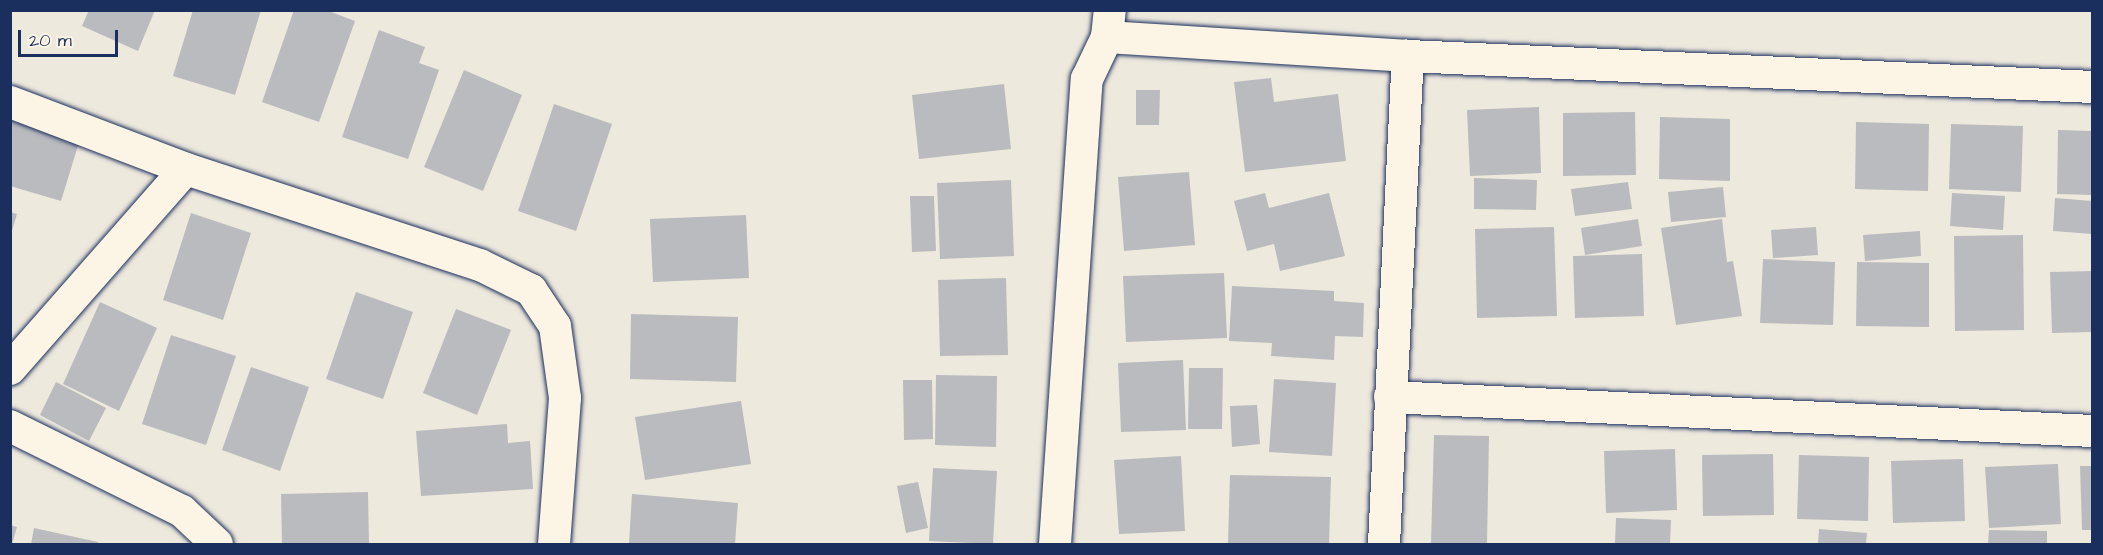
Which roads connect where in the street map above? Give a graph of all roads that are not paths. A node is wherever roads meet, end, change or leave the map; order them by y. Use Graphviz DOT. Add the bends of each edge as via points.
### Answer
graph roads {
  1 [pos="1109,24"];
  2 [pos="1408,56"];
  3 [pos="2092,87"];
  4 [pos="10,102"];
  5 [pos="186,169"];
  6 [pos="10,369"];
  7 [pos="1390,398"];
  8 [pos="10,426"];
  9 [pos="2092,431"];
  10 [pos="217,544"];
  11 [pos="554,544"];
  12 [pos="1055,544"];
  13 [pos="1384,544"];
  1 -- 2 [label="street"];
  1 -- 12 [label="street" via="1087,79"];
  2 -- 3 [label="street"];
  2 -- 7 [label="street"];
  4 -- 5 [label="street"];
  5 -- 6 [label="street"];
  5 -- 11 [label="street" via="480,265 531,290 555,326 565,398"];
  7 -- 9 [label="street"];
  7 -- 13 [label="street"];
  8 -- 10 [label="street" via="182,511"];
}
